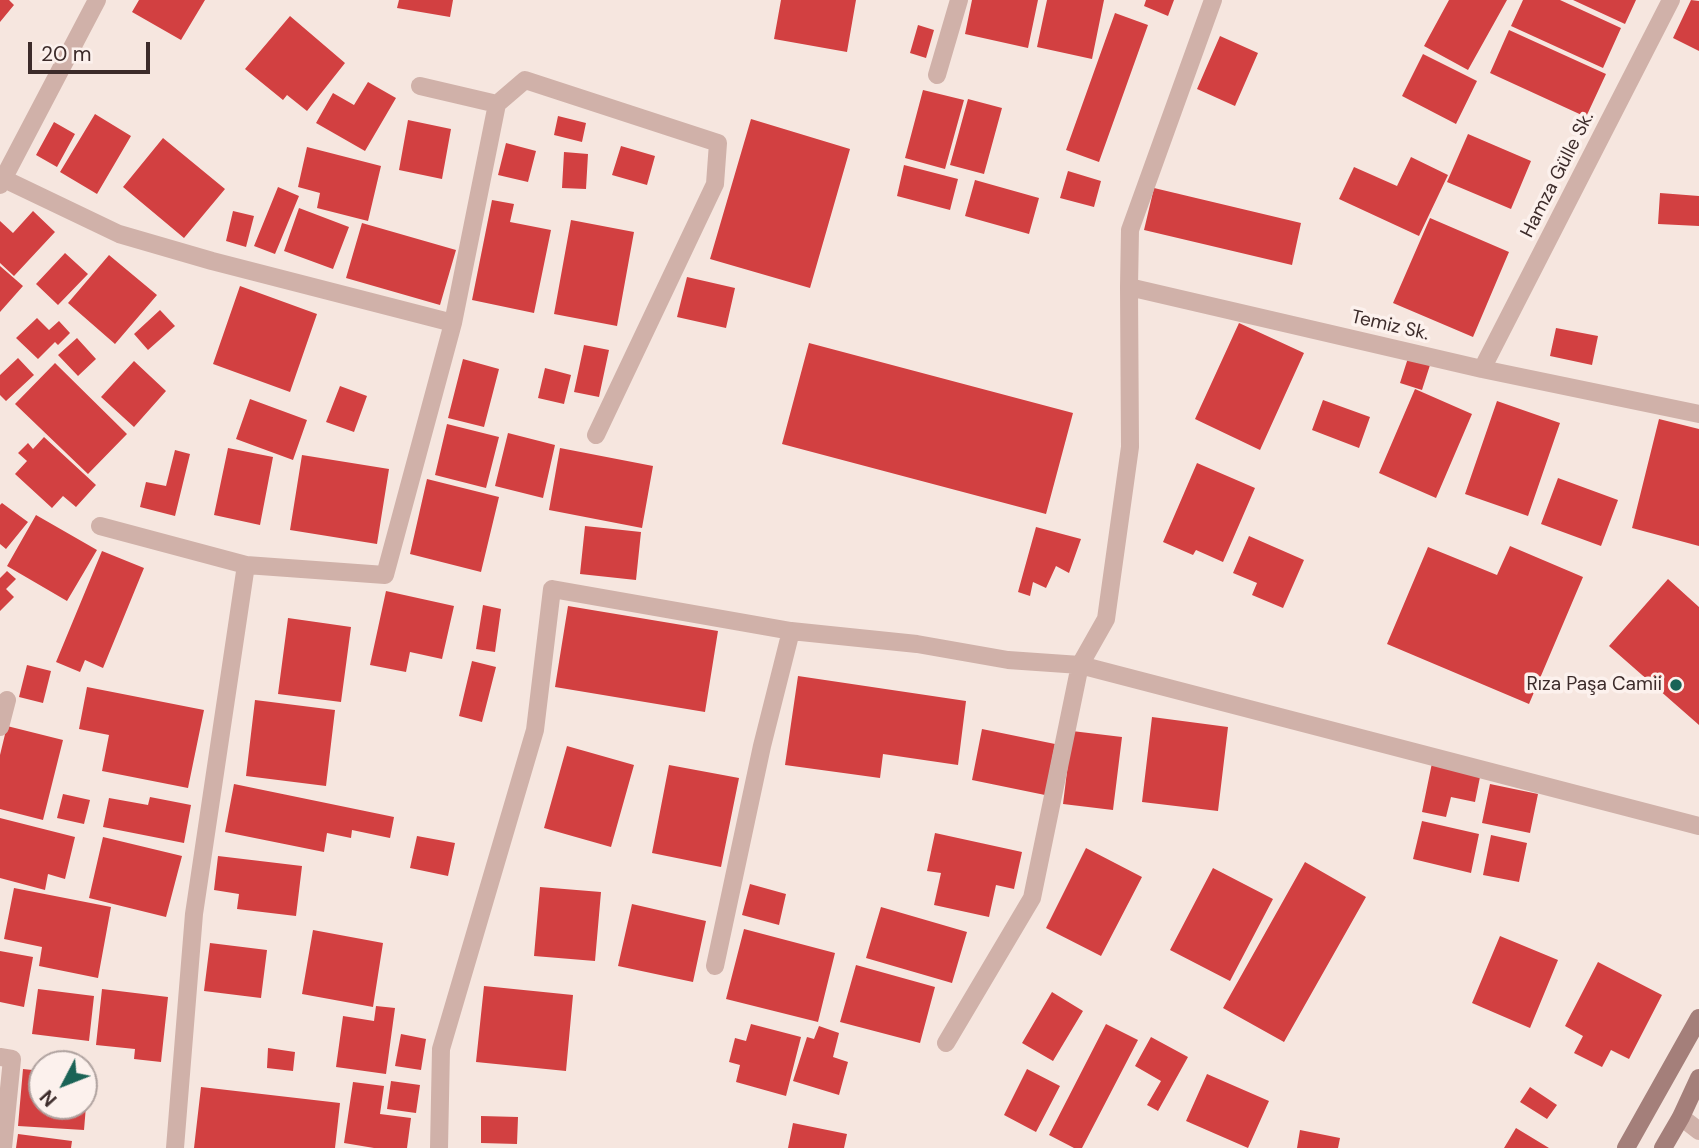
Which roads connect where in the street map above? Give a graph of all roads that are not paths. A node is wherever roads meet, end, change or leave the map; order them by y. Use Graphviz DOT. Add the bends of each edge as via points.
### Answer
graph roads {
  1 [pos="97,0"];
  2 [pos="959,0"];
  3 [pos="1213,0"];
  4 [pos="1671,0"];
  5 [pos="937,75"];
  6 [pos="420,86"];
  7 [pos="497,104"];
  8 [pos="1,181"];
  9 [pos="1129,287"];
  10 [pos="453,323"];
  11 [pos="1482,369"];
  12 [pos="1699,414"];
  13 [pos="596,435"];
  14 [pos="100,526"];
  15 [pos="246,565"];
  16 [pos="791,631"];
  17 [pos="1080,665"];
  18 [pos="7,700"];
  19 [pos="0,727"];
  20 [pos="1699,826"];
  21 [pos="715,966"];
  22 [pos="1699,1018"];
  23 [pos="946,1043"];
  24 [pos="0,1057"];
  25 [pos="1699,1079"];
  26 [pos="1681,1117"];
  27 [pos="1699,1131"];
  28 [pos="3,1148"];
  29 [pos="175,1148"];
  30 [pos="439,1148"];
  31 [pos="1626,1148"];
  32 [pos="1663,1148"];
  1 -- 8 [label="street"];
  2 -- 5 [label="street"];
  3 -- 9 [label="street" via="1130,230"];
  4 -- 11 [label="street, Hamza Gülle Sk."];
  6 -- 7 [label="street"];
  7 -- 10 [label="street"];
  7 -- 13 [label="street" via="525,80 718,143 715,184"];
  8 -- 10 [label="street" via="119,234"];
  9 -- 11 [label="street, Temiz Sk."];
  9 -- 17 [label="street" via="1130,447 1106,619"];
  10 -- 15 [label="street" via="384,575"];
  11 -- 12 [label="street, Temiz Sk."];
  14 -- 15 [label="street"];
  15 -- 29 [label="street" via="194,914"];
  16 -- 17 [label="street"];
  16 -- 21 [label="street"];
  16 -- 30 [label="street" via="552,589 536,730 441,1049"];
  17 -- 20 [label="street"];
  17 -- 23 [label="street" via="1032,898"];
  18 -- 19 [label="street"];
  22 -- 31 [label="main road"];
  24 -- 28 [label="street" via="12,1059"];
  25 -- 26 [label="main road"];
  26 -- 27 [label="street"];
  26 -- 32 [label="main road"];
}
